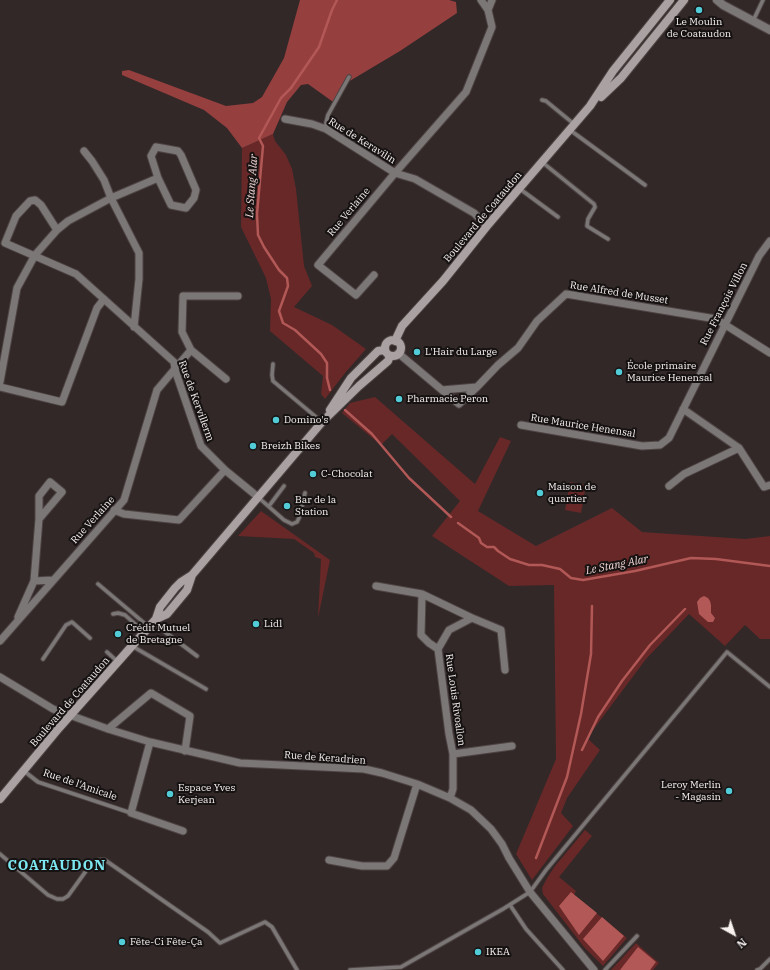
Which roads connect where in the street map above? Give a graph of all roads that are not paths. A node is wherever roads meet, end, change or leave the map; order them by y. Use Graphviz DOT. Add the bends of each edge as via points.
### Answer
graph roads {
  1 [pos="481,0"];
  2 [pos="492,0"];
  3 [pos="670,0"];
  4 [pos="684,0"];
  5 [pos="717,0"];
  6 [pos="763,0"];
  7 [pos="488,10"];
  8 [pos="753,21"];
  9 [pos="770,30"];
  10 [pos="349,77"];
  11 [pos="542,100"];
  12 [pos="590,106"];
  13 [pos="285,118"];
  14 [pos="572,128"];
  15 [pos="326,129"];
  16 [pos="84,151"];
  17 [pos="542,162"];
  18 [pos="395,173"];
  19 [pos="158,178"];
  20 [pos="644,185"];
  21 [pos="520,188"];
  22 [pos="111,198"];
  23 [pos="558,217"];
  24 [pos="487,226"];
  25 [pos="56,230"];
  26 [pos="608,239"];
  27 [pos="770,241"];
  28 [pos="2,242"];
  29 [pos="35,255"];
  30 [pos="374,275"];
  31 [pos="238,296"];
  32 [pos="104,299"];
  33 [pos="725,324"];
  34 [pos="134,327"];
  35 [pos="395,341"];
  36 [pos="192,350"];
  37 [pos="391,353"];
  38 [pos="770,353"];
  39 [pos="273,364"];
  40 [pos="175,370"];
  41 [pos="226,379"];
  42 [pos="0,382"];
  43 [pos="0,387"];
  44 [pos="477,387"];
  45 [pos="442,390"];
  46 [pos="683,409"];
  47 [pos="322,422"];
  48 [pos="521,425"];
  49 [pos="642,446"];
  50 [pos="739,448"];
  51 [pos="225,470"];
  52 [pos="770,485"];
  53 [pos="284,486"];
  54 [pos="669,486"];
  55 [pos="305,493"];
  56 [pos="258,497"];
  57 [pos="269,506"];
  58 [pos="114,510"];
  59 [pos="39,518"];
  60 [pos="53,580"];
  61 [pos="34,581"];
  62 [pos="98,584"];
  63 [pos="376,586"];
  64 [pos="422,594"];
  65 [pos="113,614"];
  66 [pos="472,618"];
  67 [pos="14,624"];
  68 [pos="150,625"];
  69 [pos="90,638"];
  70 [pos="0,641"];
  71 [pos="132,646"];
  72 [pos="438,649"];
  73 [pos="106,652"];
  74 [pos="197,656"];
  75 [pos="44,659"];
  76 [pos="118,662"];
  77 [pos="505,670"];
  78 [pos="0,677"];
  79 [pos="770,687"];
  80 [pos="206,689"];
  81 [pos="70,716"];
  82 [pos="108,730"];
  83 [pos="150,742"];
  84 [pos="512,746"];
  85 [pos="185,751"];
  86 [pos="453,754"];
  87 [pos="24,771"];
  88 [pos="417,784"];
  89 [pos="450,798"];
  90 [pos="0,799"];
  91 [pos="131,813"];
  92 [pos="183,831"];
  93 [pos="0,854"];
  94 [pos="330,860"];
  95 [pos="530,892"];
  96 [pos="510,905"];
  97 [pos="637,936"];
  98 [pos="770,959"];
  99 [pos="758,969"];
  100 [pos="297,970"];
  101 [pos="350,970"];
  102 [pos="563,970"];
  103 [pos="594,970"];
  104 [pos="605,970"];
  1 -- 7 [label="street"];
  2 -- 7 [label="street"];
  3 -- 12 [label="main road, Boulevard de Coataudon" via="613,71"];
  4 -- 12 [label="main road, Boulevard de Coataudon" via="620,78"];
  5 -- 8 [label="street"];
  6 -- 8 [label="lane"];
  7 -- 18 [label="street, Rue Verlaine" via="492,27 466,92"];
  8 -- 9 [label="street"];
  10 -- 15 [label="lane" via="328,115"];
  11 -- 14 [label="lane"];
  12 -- 14 [label="main road, Boulevard de Coataudon"];
  13 -- 15 [label="street, Rue de Keravilin"];
  14 -- 17 [label="main road, Boulevard de Coataudon"];
  14 -- 20 [label="lane"];
  15 -- 18 [label="street, Rue de Keravilin"];
  16 -- 22 [label="street" via="104,180"];
  17 -- 21 [label="main road, Boulevard de Coataudon"];
  17 -- 26 [label="lane" via="594,204 587,226"];
  18 -- 24 [label="street, Rue de Keravilin" via="415,179 474,213"];
  18 -- 30 [label="street, Rue Verlaine" via="318,265 356,295"];
  19 -- 19 [label="street" via="151,156 156,147 178,151 196,190 194,198 186,208 172,205"];
  19 -- 22 [label="street"];
  21 -- 23 [label="lane"];
  21 -- 24 [label="main road, Boulevard de Coataudon"];
  22 -- 25 [label="street" via="82,212"];
  22 -- 34 [label="street" via="139,253"];
  24 -- 35 [label="main road, Boulevard de Coataudon" via="443,281 402,326"];
  25 -- 28 [label="street" via="41,205 35,200 30,201 16,216"];
  25 -- 29 [label="street"];
  27 -- 33 [label="street, Rue François Villon" via="759,256"];
  28 -- 29 [label="street, Rue de Kervillerm"];
  29 -- 32 [label="street, Rue de Kervillerm" via="76,274"];
  29 -- 42 [label="street" via="17,288"];
  31 -- 36 [label="street" via="183,296 182,332"];
  32 -- 34 [label="street, Rue de Kervillerm"];
  32 -- 43 [label="street" via="97,308 62,402"];
  33 -- 38 [label="street"];
  33 -- 44 [label="street, Rue Alfred de Musset" via="716,319 566,294 536,321 518,348"];
  33 -- 46 [label="street, Rue François Villon"];
  34 -- 40 [label="street, Rue de Kervillerm" via="174,362"];
  35 -- 37 [label="main road" via="400,348"];
  35 -- 37 [label="main road, Boulevard de Coataudon" via="391,340 385,346"];
  36 -- 40 [label="street, Rue Verlaine"];
  36 -- 41 [label="street"];
  37 -- 45 [label="street, Rue Alfred de Musset"];
  37 -- 47 [label="main road, Boulevard de Coataudon" via="388,361"];
  37 -- 47 [label="main road, Boulevard de Coataudon" via="378,351 351,378"];
  39 -- 47 [label="lane" via="274,381"];
  40 -- 51 [label="street, Rue de Kervillerm" via="201,446"];
  40 -- 58 [label="street, Rue Verlaine" via="157,390 124,500"];
  44 -- 45 [label="street"];
  44 -- 45 [label="street, Rue Alfred de Musset" via="459,404"];
  46 -- 49 [label="street, Rue François Villon" via="669,438 660,445"];
  46 -- 50 [label="street"];
  47 -- 56 [label="main road, Boulevard de Coataudon"];
  48 -- 49 [label="street, Rue Maurice Henensal"];
  50 -- 52 [label="street" via="764,487"];
  50 -- 54 [label="street" via="684,474"];
  51 -- 56 [label="street, Rue de Kervillerm"];
  51 -- 58 [label="street" via="179,520 124,514"];
  53 -- 57 [label="lane"];
  55 -- 57 [label="lane" via="299,518 294,524 290,524"];
  56 -- 57 [label="lane"];
  56 -- 68 [label="main road, Boulevard de Coataudon" via="192,575 175,588"];
  58 -- 60 [label="street, Rue Verlaine"];
  59 -- 59 [label="street" via="62,492 50,482 39,496"];
  59 -- 61 [label="street"];
  60 -- 61 [label="street"];
  60 -- 67 [label="street, Rue Verlaine"];
  61 -- 67 [label="street"];
  62 -- 68 [label="lane"];
  63 -- 64 [label="street"];
  64 -- 66 [label="street"];
  64 -- 72 [label="street, Rue Louis Rivoallon" via="421,635"];
  65 -- 68 [label="lane" via="121,613"];
  66 -- 72 [label="street, Rue Louis Rivoallon" via="449,630"];
  66 -- 77 [label="street" via="501,630"];
  67 -- 70 [label="street, Rue Verlaine"];
  68 -- 71 [label="main road, Boulevard de Coataudon"];
  68 -- 74 [label="lane"];
  69 -- 75 [label="lane" via="70,622"];
  71 -- 76 [label="main road, Boulevard de Coataudon"];
  71 -- 80 [label="lane"];
  72 -- 86 [label="street, Rue Louis Rivoallon"];
  73 -- 76 [label="lane"];
  76 -- 81 [label="main road, Boulevard de Coataudon"];
  78 -- 81 [label="street, Rue de Keradrien" via="53,709"];
  79 -- 95 [label="lane" via="727,652"];
  81 -- 82 [label="street, Rue de Keradrien"];
  81 -- 87 [label="main road, Boulevard de Coataudon"];
  82 -- 83 [label="street, Rue de Keradrien"];
  82 -- 85 [label="street" via="151,693 190,716"];
  83 -- 85 [label="street, Rue de Keradrien"];
  83 -- 91 [label="street"];
  84 -- 86 [label="street, Rue Louis Rivoallon"];
  85 -- 88 [label="street, Rue de Keradrien" via="240,763 364,770"];
  86 -- 89 [label="street, Rue Louis Rivoallon" via="454,789"];
  87 -- 90 [label="main road, Boulevard de Coataudon"];
  87 -- 91 [label="lane, Rue de l'Amicale" via="38,782"];
  88 -- 89 [label="street, Rue de Keradrien"];
  88 -- 94 [label="street" via="394,858 387,866 362,866"];
  89 -- 95 [label="street, Rue de Keradrien" via="471,810 492,829"];
  91 -- 92 [label="street, Rue de l'Amicale"];
  93 -- 100 [label="lane" via="57,900 68,896 91,864 105,860 220,943 266,922 272,927"];
  95 -- 96 [label="lane"];
  95 -- 103 [label="street, Rue de Keradrien"];
  96 -- 101 [label="lane" via="401,968"];
  96 -- 102 [label="lane" via="526,929"];
  97 -- 104 [label="lane"];
  98 -- 99 [label="lane"];
}
